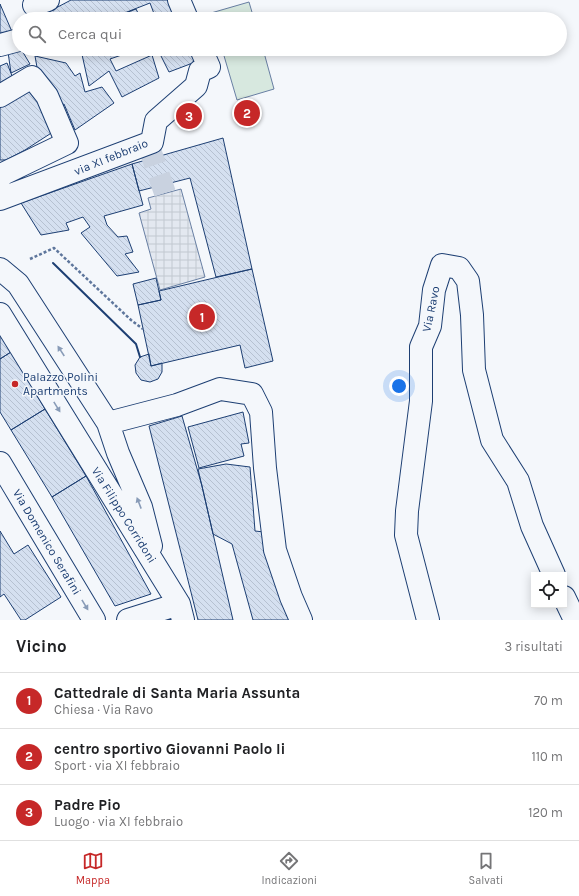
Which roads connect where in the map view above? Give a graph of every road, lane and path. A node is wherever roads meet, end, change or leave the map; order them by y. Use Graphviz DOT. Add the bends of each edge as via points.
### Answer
graph roads {
  1 [pos="179,0"];
  2 [pos="184,12"];
  3 [pos="12,42"];
  4 [pos="0,45"];
  5 [pos="205,58"];
  6 [pos="0,96"];
  7 [pos="0,177"];
  8 [pos="0,199"];
  9 [pos="30,259"];
  10 [pos="0,269"];
  11 [pos="0,314"];
  12 [pos="143,329"];
  13 [pos="108,423"];
  14 [pos="0,463"];
  15 [pos="157,568"];
  16 [pos="553,572"];
  17 [pos="567,603"];
  18 [pos="181,612"];
  19 [pos="94,620"];
  20 [pos="128,620"];
  21 [pos="301,620"];
  22 [pos="428,620"];
  23 [pos="576,620"];
  1 -- 2 [label="street"];
  3 -- 4 [label="street"];
  5 -- 8 [label="street, via XI febbraio" via="196,86 156,121 152,142"];
  6 -- 7 [label="street" via="32,77 47,96 68,142"];
  9 -- 12 [label="path" via="54,248"];
  13 -- 10 [label="street, Via Filippo Corridoni, one-way" via="18,284"];
  11 -- 15 [label="street, Via Filippo Corridoni, one-way"];
  15 -- 13 [label="street, Via Filippo Corridoni, one-way" via="141,507"];
  13 -- 21 [label="street" via="177,405 220,390 252,394 261,412 275,550"];
  14 -- 19 [label="street, Via Domenico Serafini, one-way"];
  15 -- 18 [label="street"];
  16 -- 22 [label="street, Via Ravo" via="532,526 518,481 492,440 474,370 468,280 459,268 442,265 434,290 430,326 421,347 421,401 406,535"];
  17 -- 23 [label="street"];
  18 -- 20 [label="street"];
}
